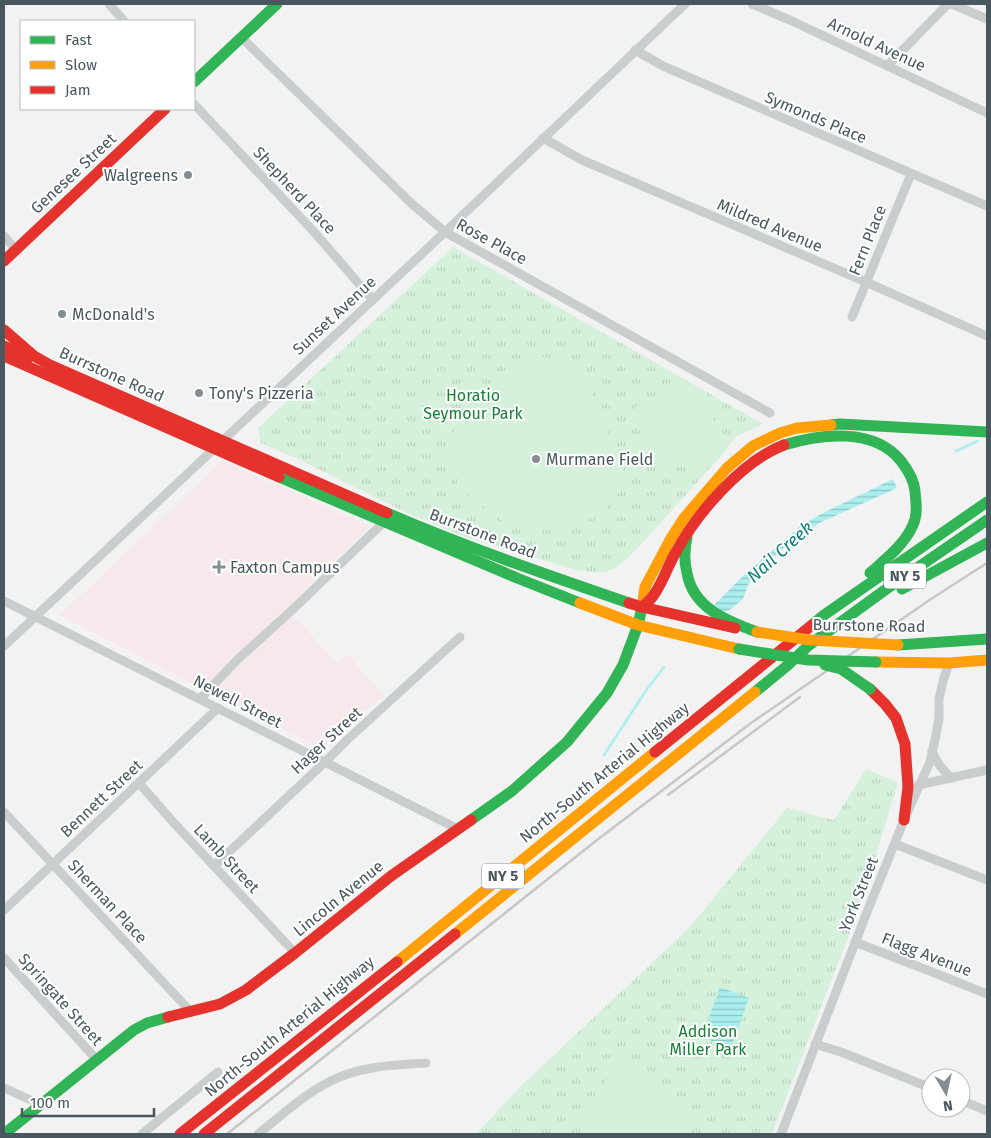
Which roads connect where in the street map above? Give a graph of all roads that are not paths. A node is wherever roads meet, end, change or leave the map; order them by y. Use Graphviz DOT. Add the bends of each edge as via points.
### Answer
graph roads {
  1 [pos="109,4"];
  2 [pos="277,4"];
  3 [pos="685,4"];
  4 [pos="752,4"];
  5 [pos="948,4"];
  6 [pos="952,4"];
  7 [pos="123,20"];
  8 [pos="987,20"];
  9 [pos="241,38"];
  10 [pos="635,50"];
  11 [pos="887,66"];
  12 [pos="195,81"];
  13 [pos="195,105"];
  14 [pos="164,110"];
  15 [pos="987,113"];
  16 [pos="543,138"];
  17 [pos="911,174"];
  18 [pos="987,206"];
  19 [pos="445,232"];
  20 [pos="4,236"];
  21 [pos="16,250"];
  22 [pos="4,261"];
  23 [pos="866,282"];
  24 [pos="372,300"];
  25 [pos="852,317"];
  26 [pos="4,330"];
  27 [pos="987,336"];
  28 [pos="4,346"];
  29 [pos="4,356"];
  30 [pos="50,365"];
  31 [pos="770,414"];
  32 [pos="987,432"];
  33 [pos="218,445"];
  34 [pos="987,502"];
  35 [pos="388,518"];
  36 [pos="987,520"];
  37 [pos="689,532"];
  38 [pos="987,543"];
  39 [pos="4,600"];
  40 [pos="642,607"];
  41 [pos="824,615"];
  42 [pos="35,616"];
  43 [pos="638,624"];
  44 [pos="757,632"];
  45 [pos="824,634"];
  46 [pos="460,637"];
  47 [pos="987,639"];
  48 [pos="4,646"];
  49 [pos="808,660"];
  50 [pos="987,660"];
  51 [pos="949,663"];
  52 [pos="200,699"];
  53 [pos="218,708"];
  54 [pos="932,751"];
  55 [pos="325,762"];
  56 [pos="987,770"];
  57 [pos="952,778"];
  58 [pos="139,783"];
  59 [pos="921,785"];
  60 [pos="908,787"];
  61 [pos="4,812"];
  62 [pos="904,820"];
  63 [pos="458,829"];
  64 [pos="895,844"];
  65 [pos="53,864"];
  66 [pos="214,866"];
  67 [pos="987,880"];
  68 [pos="4,910"];
  69 [pos="855,942"];
  70 [pos="295,953"];
  71 [pos="4,958"];
  72 [pos="987,994"];
  73 [pos="191,1012"];
  74 [pos="815,1044"];
  75 [pos="96,1060"];
  76 [pos="426,1063"];
  77 [pos="218,1072"];
  78 [pos="921,1084"];
  79 [pos="4,1088"];
  80 [pos="971,1104"];
  81 [pos="42,1105"];
  82 [pos="987,1111"];
  83 [pos="4,1134"];
  84 [pos="142,1134"];
  85 [pos="180,1134"];
  86 [pos="204,1134"];
  87 [pos="258,1134"];
  88 [pos="781,1134"];
  1 -- 7 [label="street"];
  2 -- 9 [label="main road"];
  3 -- 10 [label="street, Sunset Avenue"];
  4 -- 11 [label="street, Arnold Avenue"];
  5 -- 11 [label="street"];
  6 -- 8 [label="street"];
  9 -- 12 [label="main road"];
  9 -- 19 [label="street, Rose Place"];
  10 -- 16 [label="street, Sunset Avenue"];
  10 -- 17 [label="street, Symonds Place" via="663,66"];
  11 -- 15 [label="street, Arnold Avenue"];
  13 -- 24 [label="street, Shepherd Place" via="316,234"];
  14 -- 21 [label="main road, Genesee Street"];
  16 -- 19 [label="street, Sunset Avenue"];
  16 -- 23 [label="street, Mildred Avenue" via="582,160"];
  17 -- 18 [label="street, Symonds Place"];
  17 -- 23 [label="street, Fern Place"];
  19 -- 24 [label="street, Sunset Avenue"];
  19 -- 31 [label="street, Rose Place"];
  20 -- 21 [label="street"];
  21 -- 22 [label="main road, Genesee Street"];
  23 -- 25 [label="street, Fern Place"];
  23 -- 27 [label="street, Mildred Avenue"];
  24 -- 33 [label="street, Sunset Avenue"];
  26 -- 30 [label="main road, Burrstone Road" via="34,356"];
  28 -- 30 [label="main road"];
  29 -- 33 [label="main road, Burrstone Road"];
  30 -- 33 [label="main road, Burrstone Road"];
  32 -- 40 [label="main road, Lincoln Avenue" via="840,424 797,428 753,446 727,468 684,518 646,587"];
  33 -- 35 [label="main road, Burrstone Road"];
  33 -- 42 [label="street, Sunset Avenue"];
  34 -- 41 [label="main road, North-South Arterial Highway / NY 5"];
  35 -- 40 [label="main road, Burrstone Road"];
  35 -- 43 [label="main road, Burrstone Road" via="517,578"];
  35 -- 52 [label="street"];
  36 -- 45 [label="main road, North-South Arterial Highway / NY 5"];
  37 -- 40 [label="main road" via="656,592"];
  37 -- 41 [label="main road" via="732,480 781,446 828,436 870,440 886,446 904,462 912,477 917,515 904,540"];
  37 -- 44 [label="main road" via="683,554 686,576 694,594 728,622"];
  38 -- 45 [label="main road"];
  39 -- 42 [label="street, Newell Street"];
  40 -- 43 [label="main road, Lincoln Avenue"];
  40 -- 44 [label="main road, Burrstone Road"];
  41 -- 85 [label="main road, North-South Arterial Highway / NY 5"];
  42 -- 48 [label="street, Sunset Avenue"];
  42 -- 52 [label="street, Newell Street"];
  43 -- 49 [label="main road, Burrstone Road, bridge" via="739,648"];
  43 -- 63 [label="main road, Lincoln Avenue" via="623,665 607,693 567,742 512,791"];
  44 -- 47 [label="main road, Burrstone Road, bridge" via="805,640 898,645"];
  45 -- 86 [label="main road, North-South Arterial Highway / NY 5"];
  46 -- 55 [label="street, Hager Street"];
  49 -- 51 [label="main road, Burrstone Road, bridge"];
  49 -- 60 [label="main road, bridge" via="841,669 885,704 896,718 905,744"];
  50 -- 51 [label="main road, Burrstone Road"];
  51 -- 54 [label="street, York Street" via="939,700"];
  52 -- 53 [label="street, Newell Street"];
  53 -- 55 [label="street, Newell Street"];
  53 -- 58 [label="street, Bennett Street"];
  54 -- 57 [label="street" via="942,770"];
  54 -- 59 [label="street, York Street"];
  55 -- 63 [label="street, Newell Street"];
  55 -- 66 [label="street, Hager Street"];
  56 -- 57 [label="street"];
  57 -- 59 [label="street"];
  58 -- 65 [label="street, Bennett Street"];
  58 -- 66 [label="street, Lamb Street"];
  59 -- 60 [label="street"];
  59 -- 62 [label="street, York Street"];
  60 -- 62 [label="main road"];
  61 -- 65 [label="street, Sherman Place"];
  62 -- 64 [label="street, York Street"];
  63 -- 70 [label="main road, Lincoln Avenue" via="391,876"];
  64 -- 67 [label="street"];
  64 -- 69 [label="street, York Street"];
  65 -- 68 [label="street, Bennett Street"];
  65 -- 73 [label="street, Sherman Place"];
  66 -- 70 [label="street, Lamb Street"];
  69 -- 72 [label="street, Flagg Avenue"];
  69 -- 74 [label="street, York Street"];
  70 -- 73 [label="main road, Lincoln Avenue" via="246,990 220,1004"];
  71 -- 75 [label="street, Springate Street"];
  73 -- 75 [label="main road, Lincoln Avenue" via="147,1023"];
  74 -- 78 [label="street"];
  74 -- 88 [label="street, York Street"];
  75 -- 81 [label="main road, Lincoln Avenue"];
  76 -- 87 [label="street" via="388,1065 352,1072 309,1094"];
  77 -- 84 [label="street"];
  79 -- 81 [label="street"];
  80 -- 82 [label="street"];
  81 -- 83 [label="main road, Lincoln Avenue"];
}
